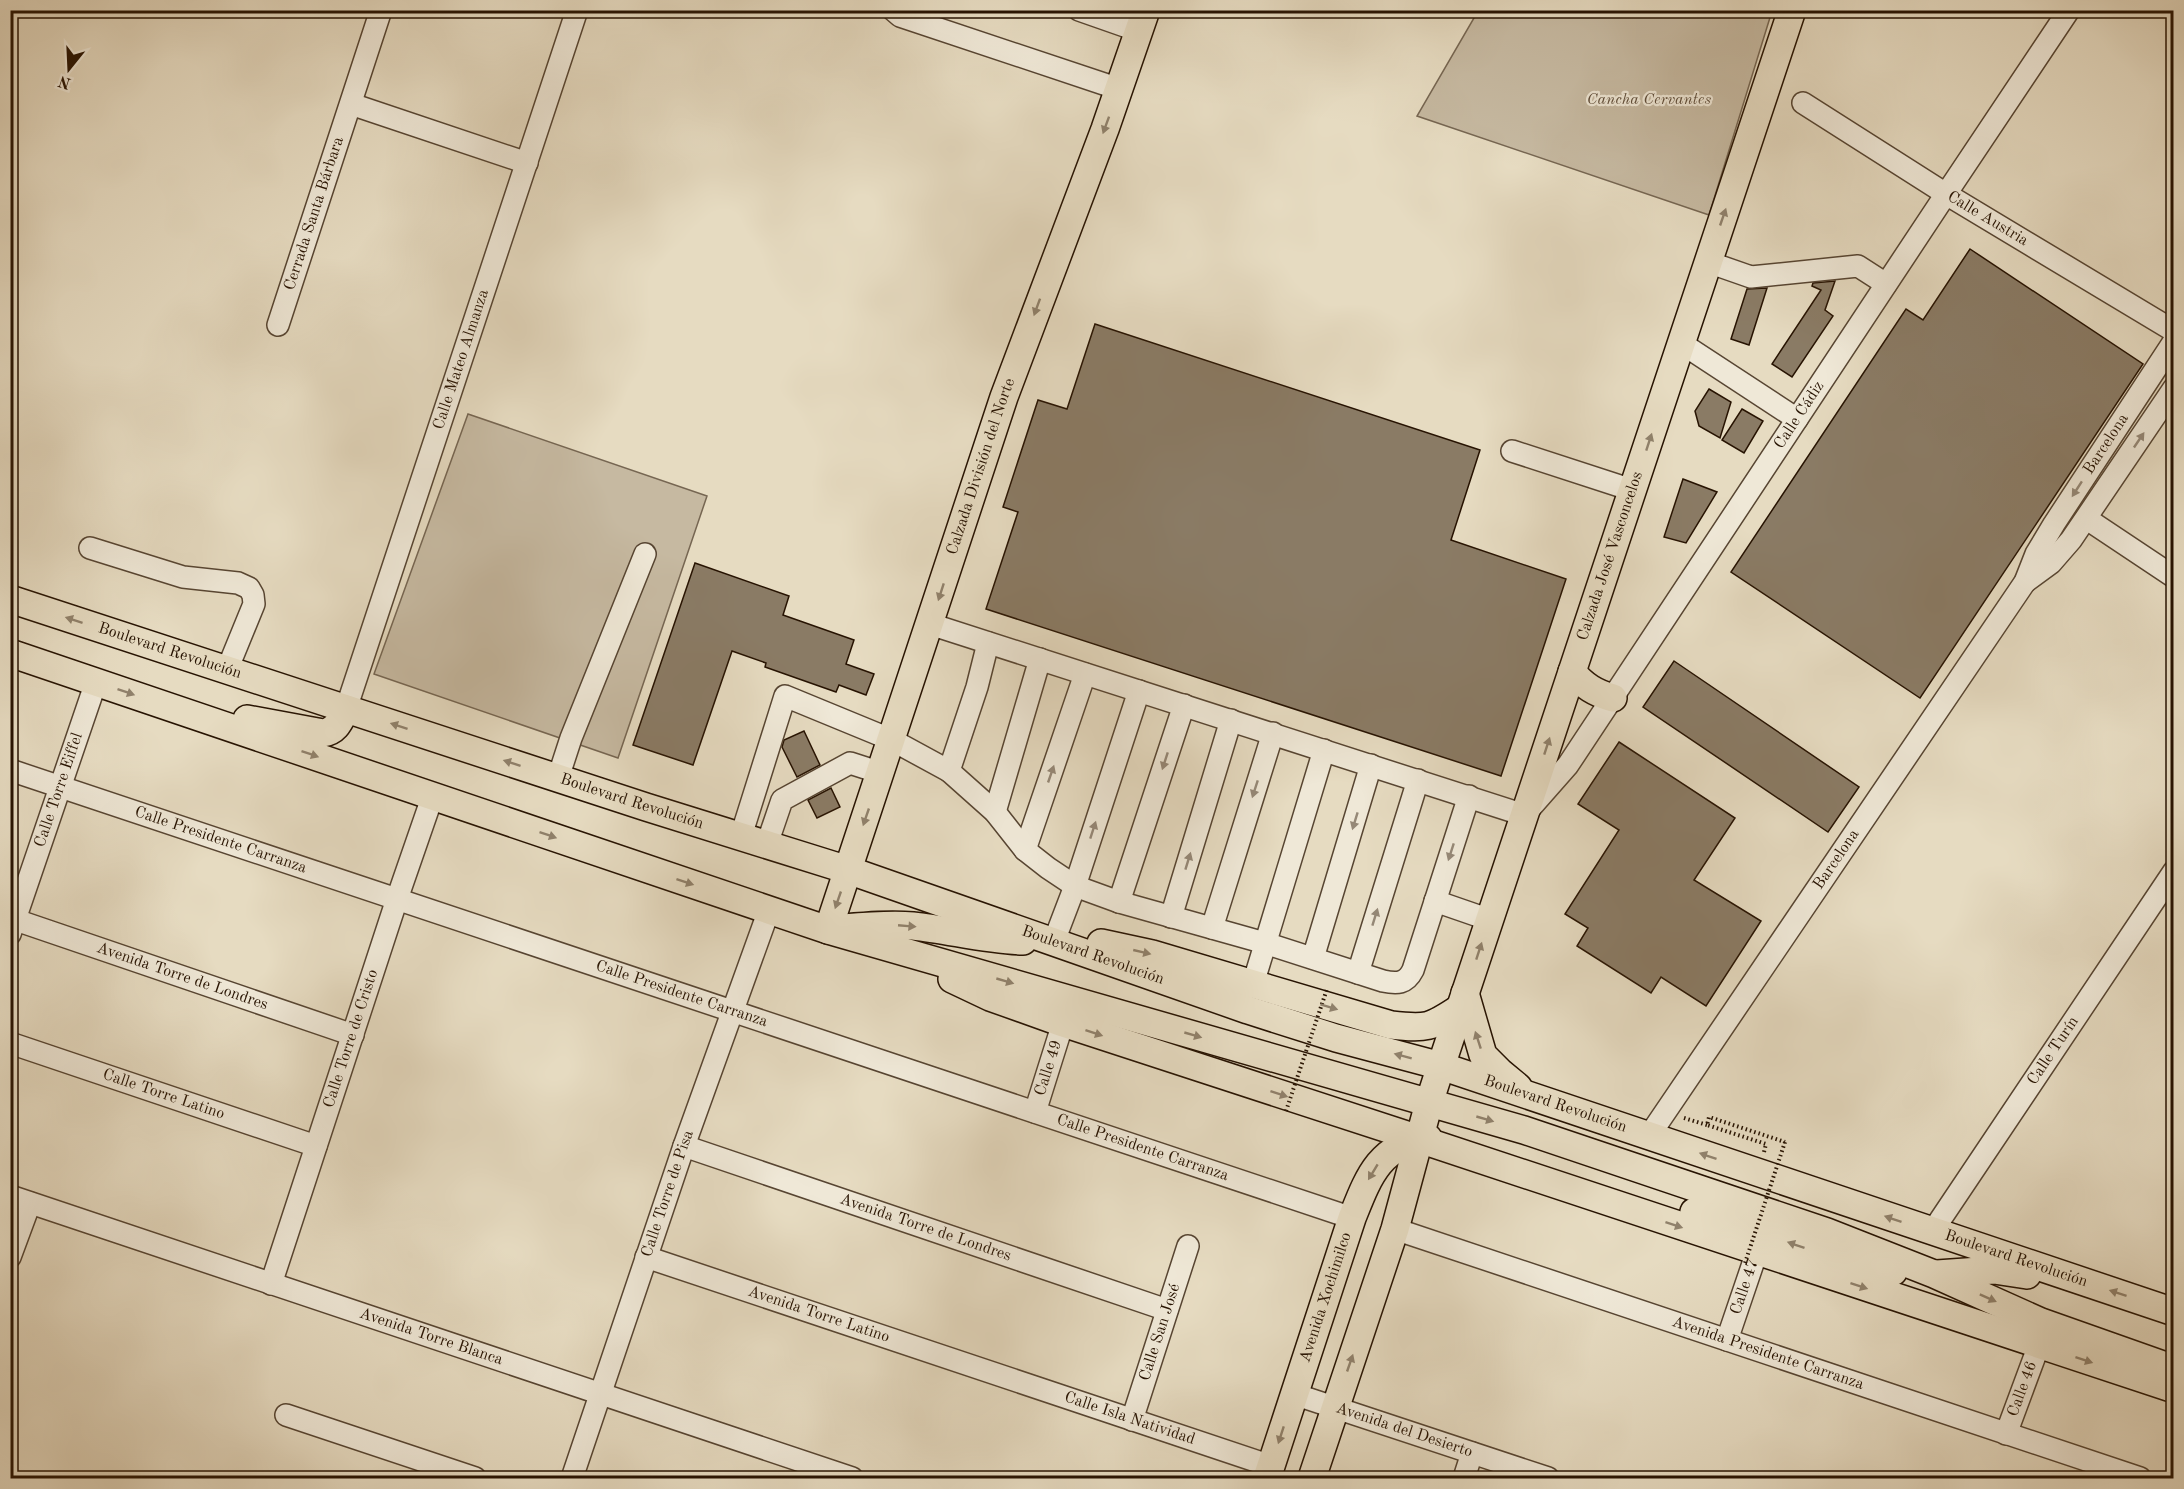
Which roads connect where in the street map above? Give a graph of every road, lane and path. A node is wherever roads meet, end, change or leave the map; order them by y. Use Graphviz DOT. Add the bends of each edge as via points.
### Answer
graph roads {
  1 [pos="381,10"];
  2 [pos="577,10"];
  3 [pos="893,10"];
  4 [pos="1079,10"];
  5 [pos="1792,10"];
  6 [pos="2069,10"];
  7 [pos="1143,21"];
  8 [pos="1119,89"];
  9 [pos="1803,103"];
  10 [pos="351,104"];
  11 [pos="527,163"];
  12 [pos="1946,194"];
  13 [pos="1708,262"];
  14 [pos="1886,284"];
  15 [pos="278,325"];
  16 [pos="2174,332"];
  17 [pos="1681,343"];
  18 [pos="2171,350"];
  19 [pos="2174,388"];
  20 [pos="1797,419"];
  21 [pos="1512,451"];
  22 [pos="1632,490"];
  23 [pos="2087,519"];
  24 [pos="90,548"];
  25 [pos="645,554"];
  26 [pos="2174,577"];
  27 [pos="2025,582"];
  28 [pos="10,599"];
  29 [pos="930,624"];
  30 [pos="988,643"];
  31 [pos="10,653"];
  32 [pos="1040,659"];
  33 [pos="227,670"];
  34 [pos="1572,672"];
  35 [pos="1084,674"];
  36 [pos="96,682"];
  37 [pos="1139,691"];
  38 [pos="1613,698"];
  39 [pos="1184,705"];
  40 [pos="346,709"];
  41 [pos="197,716"];
  42 [pos="1230,720"];
  43 [pos="1273,734"];
  44 [pos="892,740"];
  45 [pos="1324,750"];
  46 [pos="1371,765"];
  47 [pos="10,770"];
  48 [pos="949,771"];
  49 [pos="881,773"];
  50 [pos="558,778"];
  51 [pos="1418,780"];
  52 [pos="60,787"];
  53 [pos="433,795"];
  54 [pos="1469,796"];
  55 [pos="995,812"];
  56 [pos="1524,815"];
  57 [pos="754,840"];
  58 [pos="1025,850"];
  59 [pos="848,870"];
  60 [pos="2174,871"];
  61 [pos="1075,886"];
  62 [pos="397,899"];
  63 [pos="1435,901"];
  64 [pos="1119,902"];
  65 [pos="769,910"];
  66 [pos="1171,917"];
  67 [pos="1490,920"];
  68 [pos="12,924"];
  69 [pos="1212,928"];
  70 [pos="828,930"];
  71 [pos="1054,941"];
  72 [pos="1265,943"];
  73 [pos="906,952"];
  74 [pos="1313,958"];
  75 [pos="1358,973"];
  76 [pos="1253,984"];
  77 [pos="1327,989"];
  78 [pos="1463,1001"];
  79 [pos="734,1012"];
  80 [pos="1063,1023"];
  81 [pos="353,1035"];
  82 [pos="10,1043"];
  83 [pos="1441,1066"];
  84 [pos="1531,1097"];
  85 [pos="1429,1103"];
  86 [pos="1035,1112"];
  87 [pos="1286,1112"];
  88 [pos="1649,1136"];
  89 [pos="1419,1139"];
  90 [pos="1766,1144"];
  91 [pos="316,1146"];
  92 [pos="684,1146"];
  93 [pos="20,1199"];
  94 [pos="1352,1218"];
  95 [pos="1395,1229"];
  96 [pos="1932,1232"];
  97 [pos="1188,1246"];
  98 [pos="1755,1250"];
  99 [pos="10,1257"];
  100 [pos="646,1257"];
  101 [pos="1934,1274"];
  102 [pos="271,1284"];
  103 [pos="2090,1284"];
  104 [pos="1167,1310"];
  105 [pos="2174,1312"];
  106 [pos="1727,1340"];
  107 [pos="2039,1345"];
  108 [pos="2174,1369"];
  109 [pos="989,1372"];
  110 [pos="2174,1389"];
  111 [pos="600,1394"];
  112 [pos="1294,1394"];
  113 [pos="1335,1408"];
  114 [pos="286,1415"];
  115 [pos="1132,1420"];
  116 [pos="2006,1434"];
  117 [pos="1472,1453"];
  118 [pos="1269,1472"];
  119 [pos="475,1479"];
  120 [pos="572,1479"];
  121 [pos="852,1479"];
  122 [pos="1312,1479"];
  123 [pos="1464,1479"];
  124 [pos="1548,1479"];
  125 [pos="2140,1479"];
  1 -- 10 [label="street, Cerrada Santa Bárbara"];
  2 -- 11 [label="street, Calle Mateo Almanza"];
  3 -- 8 [label="street" via="900,16"];
  4 -- 7 [label="street"];
  13 -- 5 [label="main road, Calzada José Vasconcelos, one-way"];
  6 -- 12 [label="street, Calle Cádiz"];
  7 -- 8 [label="main road, Calzada División del Norte"];
  8 -- 29 [label="main road, Calzada División del Norte, one-way" via="1008,387"];
  9 -- 12 [label="street, Calle Austria"];
  10 -- 11 [label="street"];
  10 -- 15 [label="street, Cerrada Santa Bárbara"];
  11 -- 40 [label="street, Calle Mateo Almanza"];
  12 -- 14 [label="street, Calle Cádiz"];
  12 -- 16 [label="street, Calle Austria"];
  13 -- 14 [label="street" via="1751,278 1858,266"];
  13 -- 17 [label="main road, Calzada José Vasconcelos"];
  14 -- 20 [label="street, Calle Cádiz"];
  17 -- 20 [label="street"];
  22 -- 17 [label="main road, Calzada José Vasconcelos, one-way"];
  18 -- 27 [label="street, Barcelona, one-way" via="2054,524"];
  23 -- 19 [label="street, Barcelona, one-way"];
  20 -- 38 [label="street, Calle Cádiz"];
  21 -- 22 [label="street"];
  22 -- 34 [label="main road, Calzada José Vasconcelos"];
  23 -- 26 [label="street"];
  23 -- 27 [label="street, Barcelona" via="2051,563"];
  24 -- 33 [label="street" via="183,577 238,583 249,588 254,604"];
  25 -- 50 [label="street"];
  27 -- 88 [label="street, Barcelona"];
  33 -- 28 [label="main road, Boulevard Revolución, one-way"];
  29 -- 30 [label="street"];
  29 -- 44 [label="main road, Calzada División del Norte"];
  30 -- 32 [label="street"];
  30 -- 48 [label="street"];
  31 -- 36 [label="main road"];
  32 -- 35 [label="street"];
  32 -- 55 [label="street"];
  33 -- 40 [label="main road, Boulevard Revolución"];
  34 -- 38 [label="main road" via="1597,693"];
  56 -- 34 [label="main road, Calzada José Vasconcelos, one-way"];
  35 -- 37 [label="street"];
  58 -- 35 [label="street, one-way"];
  36 -- 41 [label="main road, one-way"];
  36 -- 52 [label="street, Calle Torre Eiffel"];
  37 -- 39 [label="street"];
  61 -- 37 [label="street, one-way"];
  38 -- 56 [label="street, Calle Cádiz" via="1568,765"];
  39 -- 42 [label="street"];
  39 -- 64 [label="street, one-way"];
  40 -- 41 [label="main road" via="336,727 323,733 262,720"];
  50 -- 40 [label="main road, Boulevard Revolución, one-way"];
  41 -- 53 [label="main road, one-way"];
  42 -- 43 [label="street"];
  66 -- 42 [label="street, one-way"];
  43 -- 45 [label="street"];
  43 -- 69 [label="street, one-way"];
  44 -- 48 [label="street"];
  44 -- 49 [label="main road, Calzada División del Norte"];
  44 -- 57 [label="street" via="785,696"];
  45 -- 46 [label="street"];
  45 -- 72 [label="street"];
  46 -- 51 [label="street"];
  46 -- 74 [label="street, one-way"];
  47 -- 52 [label="street, Calle Presidente Carranza"];
  48 -- 55 [label="street"];
  49 -- 57 [label="street" via="850,763 782,800"];
  49 -- 59 [label="main road, Calzada División del Norte, one-way"];
  50 -- 57 [label="main road, Boulevard Revolución"];
  51 -- 54 [label="street"];
  75 -- 51 [label="street, one-way"];
  52 -- 62 [label="street, Calle Presidente Carranza"];
  52 -- 68 [label="street, Calle Torre Eiffel"];
  53 -- 62 [label="street, Calle Torre de Cristo"];
  53 -- 65 [label="main road, one-way"];
  54 -- 56 [label="street"];
  54 -- 63 [label="street, one-way"];
  55 -- 58 [label="street"];
  56 -- 67 [label="main road, Calzada José Vasconcelos"];
  57 -- 59 [label="main road, Boulevard Revolución"];
  58 -- 61 [label="street"];
  59 -- 70 [label="main road, Calzada División del Norte, one-way"];
  59 -- 71 [label="main road, Boulevard Revolución"];
  60 -- 96 [label="street, Calle Turín"];
  61 -- 64 [label="street"];
  61 -- 71 [label="street"];
  62 -- 79 [label="street, Calle Presidente Carranza"];
  62 -- 81 [label="street, Calle Torre de Cristo"];
  63 -- 67 [label="street"];
  63 -- 75 [label="street" via="1409,978 1393,983"];
  64 -- 66 [label="street"];
  65 -- 70 [label="main road"];
  65 -- 79 [label="street, Calle Torre de Pisa"];
  66 -- 69 [label="street"];
  78 -- 67 [label="main road, Calzada José Vasconcelos, one-way"];
  68 -- 81 [label="street, Avenida Torre de Londres"];
  69 -- 72 [label="street"];
  70 -- 71 [label="main road, one-way" via="886,924 997,940"];
  70 -- 73 [label="main road"];
  71 -- 76 [label="main road, one-way" via="1105,943"];
  83 -- 71 [label="main road, Boulevard Revolución, one-way" via="1336,1038"];
  72 -- 74 [label="street"];
  72 -- 76 [label="street"];
  73 -- 80 [label="main road" via="961,984"];
  73 -- 85 [label="main road, one-way"];
  74 -- 75 [label="street"];
  76 -- 78 [label="main road, one-way" via="1391,1025 1415,1028 1434,1026"];
  77 -- 87 [label="path, bridge"];
  78 -- 83 [label="main road, Calzada José Vasconcelos"];
  84 -- 78 [label="main road, one-way" via="1484,1055"];
  79 -- 86 [label="street, Calle Presidente Carranza"];
  79 -- 92 [label="street, Calle Torre de Pisa"];
  80 -- 86 [label="street, Calle 49"];
  80 -- 89 [label="main road, one-way"];
  81 -- 91 [label="street, Calle Torre de Cristo"];
  82 -- 91 [label="street, Calle Torre Latino"];
  83 -- 84 [label="main road, Boulevard Revolución"];
  83 -- 85 [label="main road, Calzada José Vasconcelos"];
  84 -- 88 [label="main road, Boulevard Revolución"];
  85 -- 89 [label="main road"];
  85 -- 101 [label="main road, one-way" via="1524,1130 1827,1232"];
  86 -- 94 [label="street, Calle Presidente Carranza"];
  96 -- 88 [label="main road, Boulevard Revolución, one-way"];
  89 -- 94 [label="main road, Avenida Xochimilco, one-way" via="1379,1161"];
  89 -- 95 [label="main road"];
  89 -- 98 [label="main road"];
  90 -- 98 [label="path, bridge" via="1707,1125 1709,1117 1785,1142"];
  91 -- 102 [label="street, Calle Torre de Cristo"];
  92 -- 100 [label="street, Calle Torre de Pisa"];
  92 -- 104 [label="street, Avenida Torre de Londres"];
  93 -- 99 [label="street"];
  93 -- 102 [label="street, Avenida Torre Blanca"];
  94 -- 112 [label="main road, Avenida Xochimilco"];
  95 -- 106 [label="street, Avenida Presidente Carranza"];
  113 -- 95 [label="main road, one-way"];
  96 -- 103 [label="main road, Boulevard Revolución"];
  97 -- 104 [label="street, Calle San José"];
  101 -- 98 [label="main road, one-way" via="1902,1274"];
  98 -- 106 [label="street, Calle 47"];
  98 -- 107 [label="main road, one-way"];
  100 -- 109 [label="street, Avenida Torre Latino"];
  100 -- 111 [label="street, Calle Torre de Pisa"];
  101 -- 103 [label="main road" via="1994,1270"];
  101 -- 108 [label="main road, one-way" via="2041,1322"];
  102 -- 111 [label="street, Avenida Torre Blanca"];
  105 -- 103 [label="main road, Boulevard Revolución, one-way"];
  104 -- 115 [label="street, Calle San José"];
  106 -- 116 [label="street, Avenida Presidente Carranza"];
  107 -- 110 [label="main road, one-way"];
  107 -- 116 [label="street, Calle 46"];
  109 -- 115 [label="street, Calle Isla Natividad"];
  111 -- 120 [label="street, Calle Torre de Pisa"];
  111 -- 121 [label="street, Avenida Torre Blanca"];
  112 -- 113 [label="street, Avenida del Desierto"];
  112 -- 118 [label="main road, Avenida Xochimilco, one-way"];
  113 -- 117 [label="street, Avenida del Desierto"];
  113 -- 122 [label="main road"];
  114 -- 119 [label="street"];
  115 -- 118 [label="street, Calle Isla Natividad"];
  116 -- 125 [label="street, Avenida Presidente Carranza"];
  117 -- 123 [label="street"];
  117 -- 124 [label="street, Avenida del Desierto"];
}
